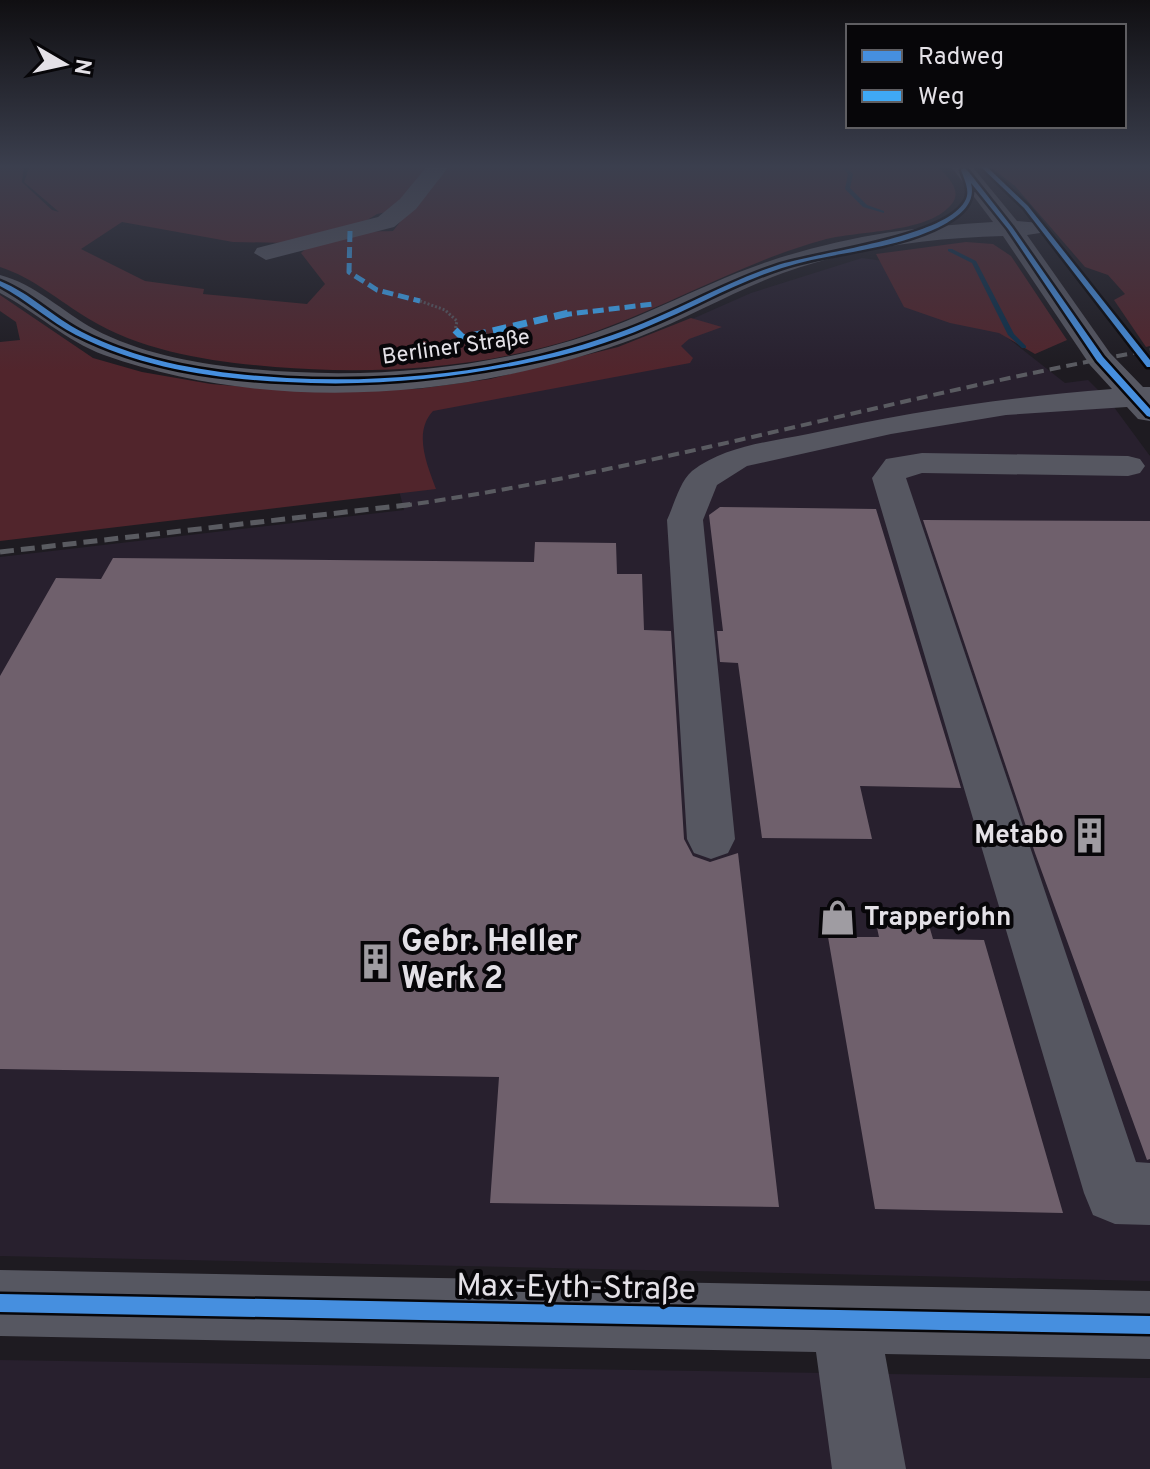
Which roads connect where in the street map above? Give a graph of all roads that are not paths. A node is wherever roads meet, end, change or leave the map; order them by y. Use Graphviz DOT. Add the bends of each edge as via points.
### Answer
graph roads {
  1 [pos="341,234"];
  2 [pos="921,234"];
  3 [pos="939,234"];
  4 [pos="1024,234"];
  5 [pos="918,235"];
  6 [pos="266,253"];
  7 [pos="0,283"];
  8 [pos="1146,402"];
  9 [pos="1040,403"];
  10 [pos="1023,463"];
  11 [pos="1128,466"];
  12 [pos="711,839"];
  13 [pos="1150,1194"];
  14 [pos="0,1303"];
  15 [pos="845,1321"];
  16 [pos="1150,1325"];
  17 [pos="869,1469"];
  1 -- 6 [label="street"];
  2 -- 5 [label="street"];
  3 -- 5 [label="street, Berliner Straße"];
  4 -- 8 [label="street" via="1100,359"];
  5 -- 7 [label="street, Berliner Straße" via="776,267 628,332 560,353 381,380 240,376 158,362 94,341"];
  8 -- 9 [label="street"];
  9 -- 10 [label="street" via="1028,416"];
  9 -- 12 [label="street" via="891,425 736,459 702,480 685,520"];
  10 -- 11 [label="street"];
  10 -- 13 [label="street" via="922,463 898,466 889,478 1115,1193"];
  14 -- 15 [label="street, Max-Eyth-Straße"];
  15 -- 16 [label="street, Max-Eyth-Straße"];
  15 -- 17 [label="street"];
}
